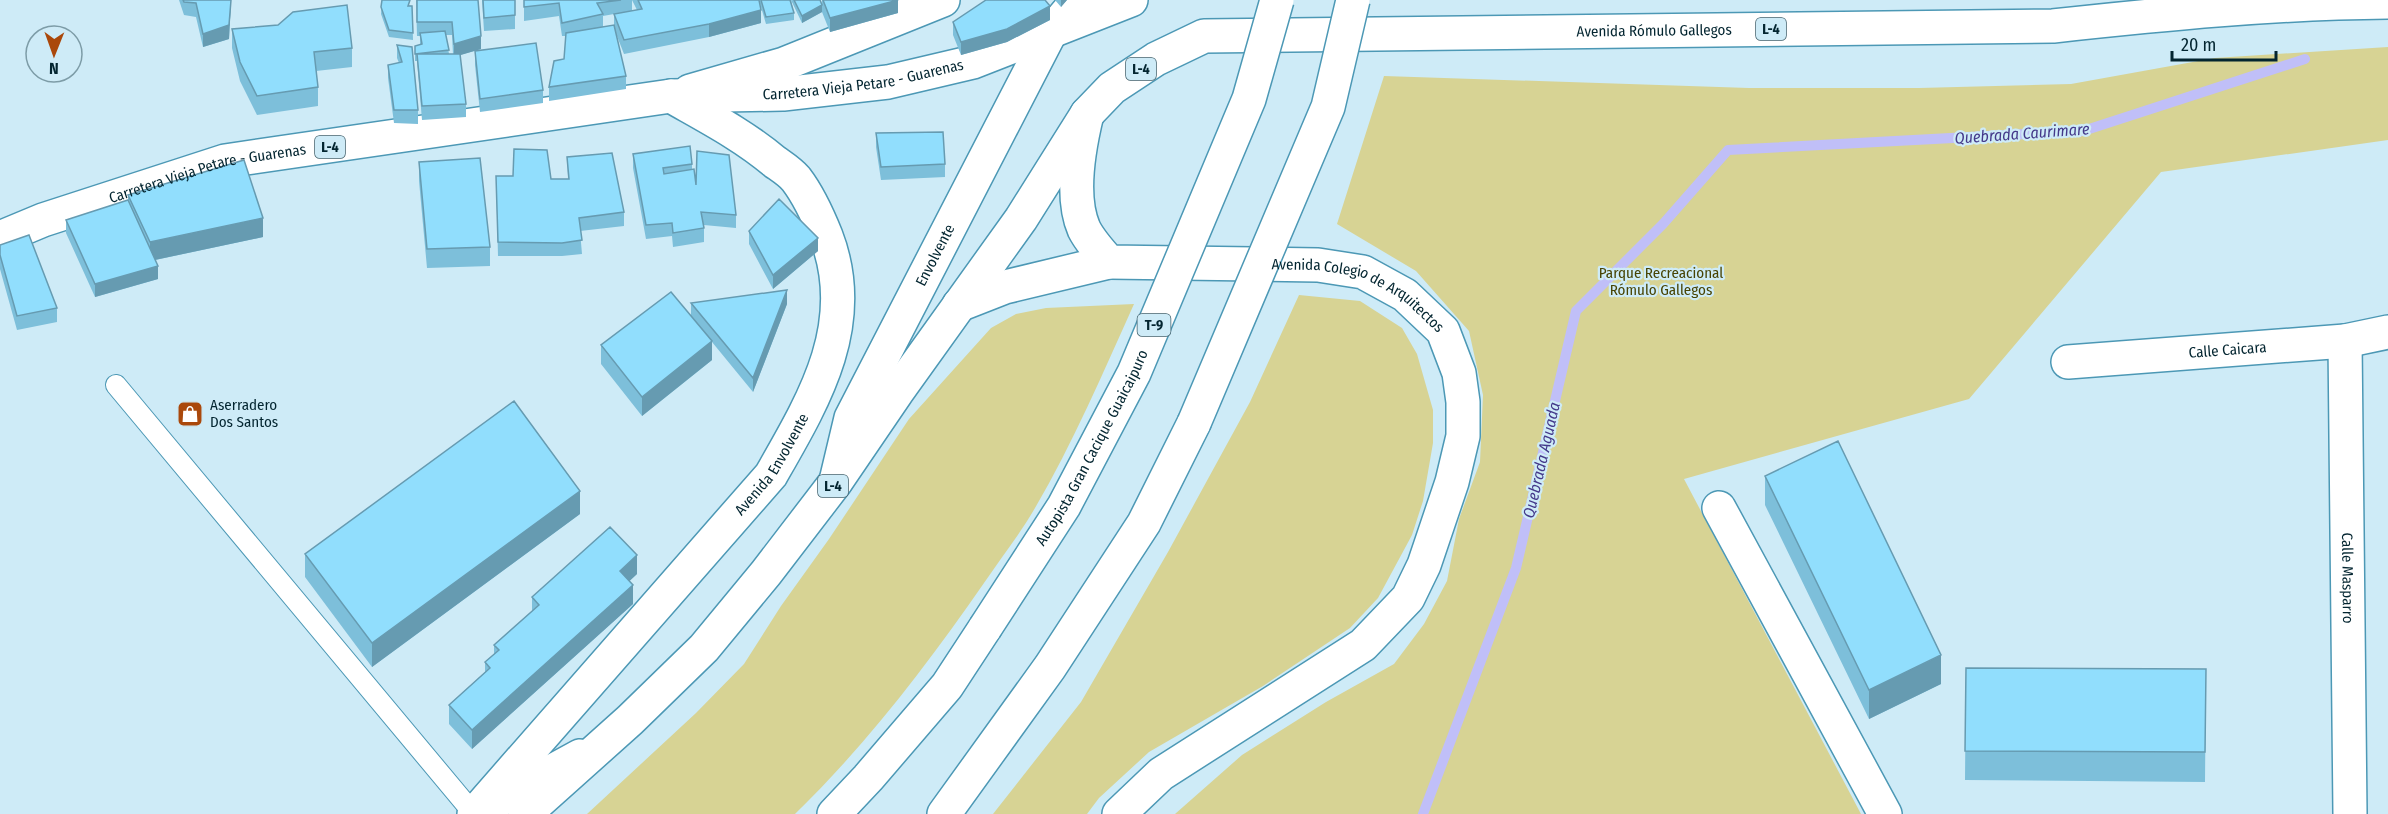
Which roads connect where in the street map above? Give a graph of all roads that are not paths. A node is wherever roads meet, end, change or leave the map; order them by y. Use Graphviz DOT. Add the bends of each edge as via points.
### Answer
graph roads {
  1 [pos="943,0"];
  2 [pos="1078,0"];
  3 [pos="1131,0"];
  4 [pos="1277,0"];
  5 [pos="1353,0"];
  6 [pos="2388,2"];
  7 [pos="1050,33"];
  8 [pos="670,96"];
  9 [pos="1087,114"];
  10 [pos="0,238"];
  11 [pos="1109,262"];
  12 [pos="959,305"];
  13 [pos="2388,332"];
  14 [pos="2345,341"];
  15 [pos="2068,362"];
  16 [pos="116,384"];
  17 [pos="835,483"];
  18 [pos="1719,507"];
  19 [pos="602,744"];
  20 [pos="2343,812"];
  21 [pos="474,814"];
  22 [pos="525,814"];
  23 [pos="834,814"];
  24 [pos="944,814"];
  25 [pos="1119,814"];
  26 [pos="1885,814"];
  1 -- 8 [label="main road, Carretera Vieja Petare - Guarenas" via="784,64"];
  2 -- 7 [label="main road, Carretera Vieja Petare - Guarenas"];
  3 -- 7 [label="main road, Carretera Vieja Petare - Guarenas"];
  4 -- 23 [label="main road, Autopista Gran Cacique Guaicaipuro / T-9, bridge" via="1249,99 1134,374 1064,506 947,686"];
  5 -- 24 [label="main road, bridge" via="1328,107 1194,423 1138,532 1050,667"];
  6 -- 9 [label="main road, Avenida Rómulo Gallegos / L-4" via="2292,5 2053,26 1204,36 1156,59 1112,88"];
  7 -- 8 [label="main road, Carretera Vieja Petare - Guarenas" via="973,62 888,82 783,94"];
  7 -- 17 [label="main road, Envolvente" via="851,418"];
  8 -- 10 [label="main road, Carretera Vieja Petare - Guarenas / L-4" via="225,161 43,220"];
  8 -- 21 [label="main road, Avenida Envolvente" via="732,131 795,178 818,215 832,251 839,292 836,334 805,415 771,475"];
  9 -- 11 [label="main road" via="1081,141 1078,208 1084,229"];
  9 -- 12 [label="main road, L-4" via="1021,219"];
  11 -- 12 [label="main road, Avenida Colegio de Arquitectos" via="1005,287"];
  11 -- 25 [label="main road, Avenida Colegio de Arquitectos" via="1318,265 1363,272 1405,295 1443,331 1459,373 1462,402 1462,436 1452,482 1424,565 1408,598 1363,645 1161,774"];
  12 -- 17 [label="main road, L-4"];
  13 -- 14 [label="main road, Calle Caicara"];
  14 -- 15 [label="main road, Calle Caicara"];
  14 -- 20 [label="main road, Calle Masparro"];
  16 -- 21 [label="lane"];
  17 -- 19 [label="main road, L-4" via="704,648"];
  18 -- 26 [label="main road"];
  19 -- 21 [label="main road, L-4"];
  19 -- 22 [label="main road, L-4"];
}
